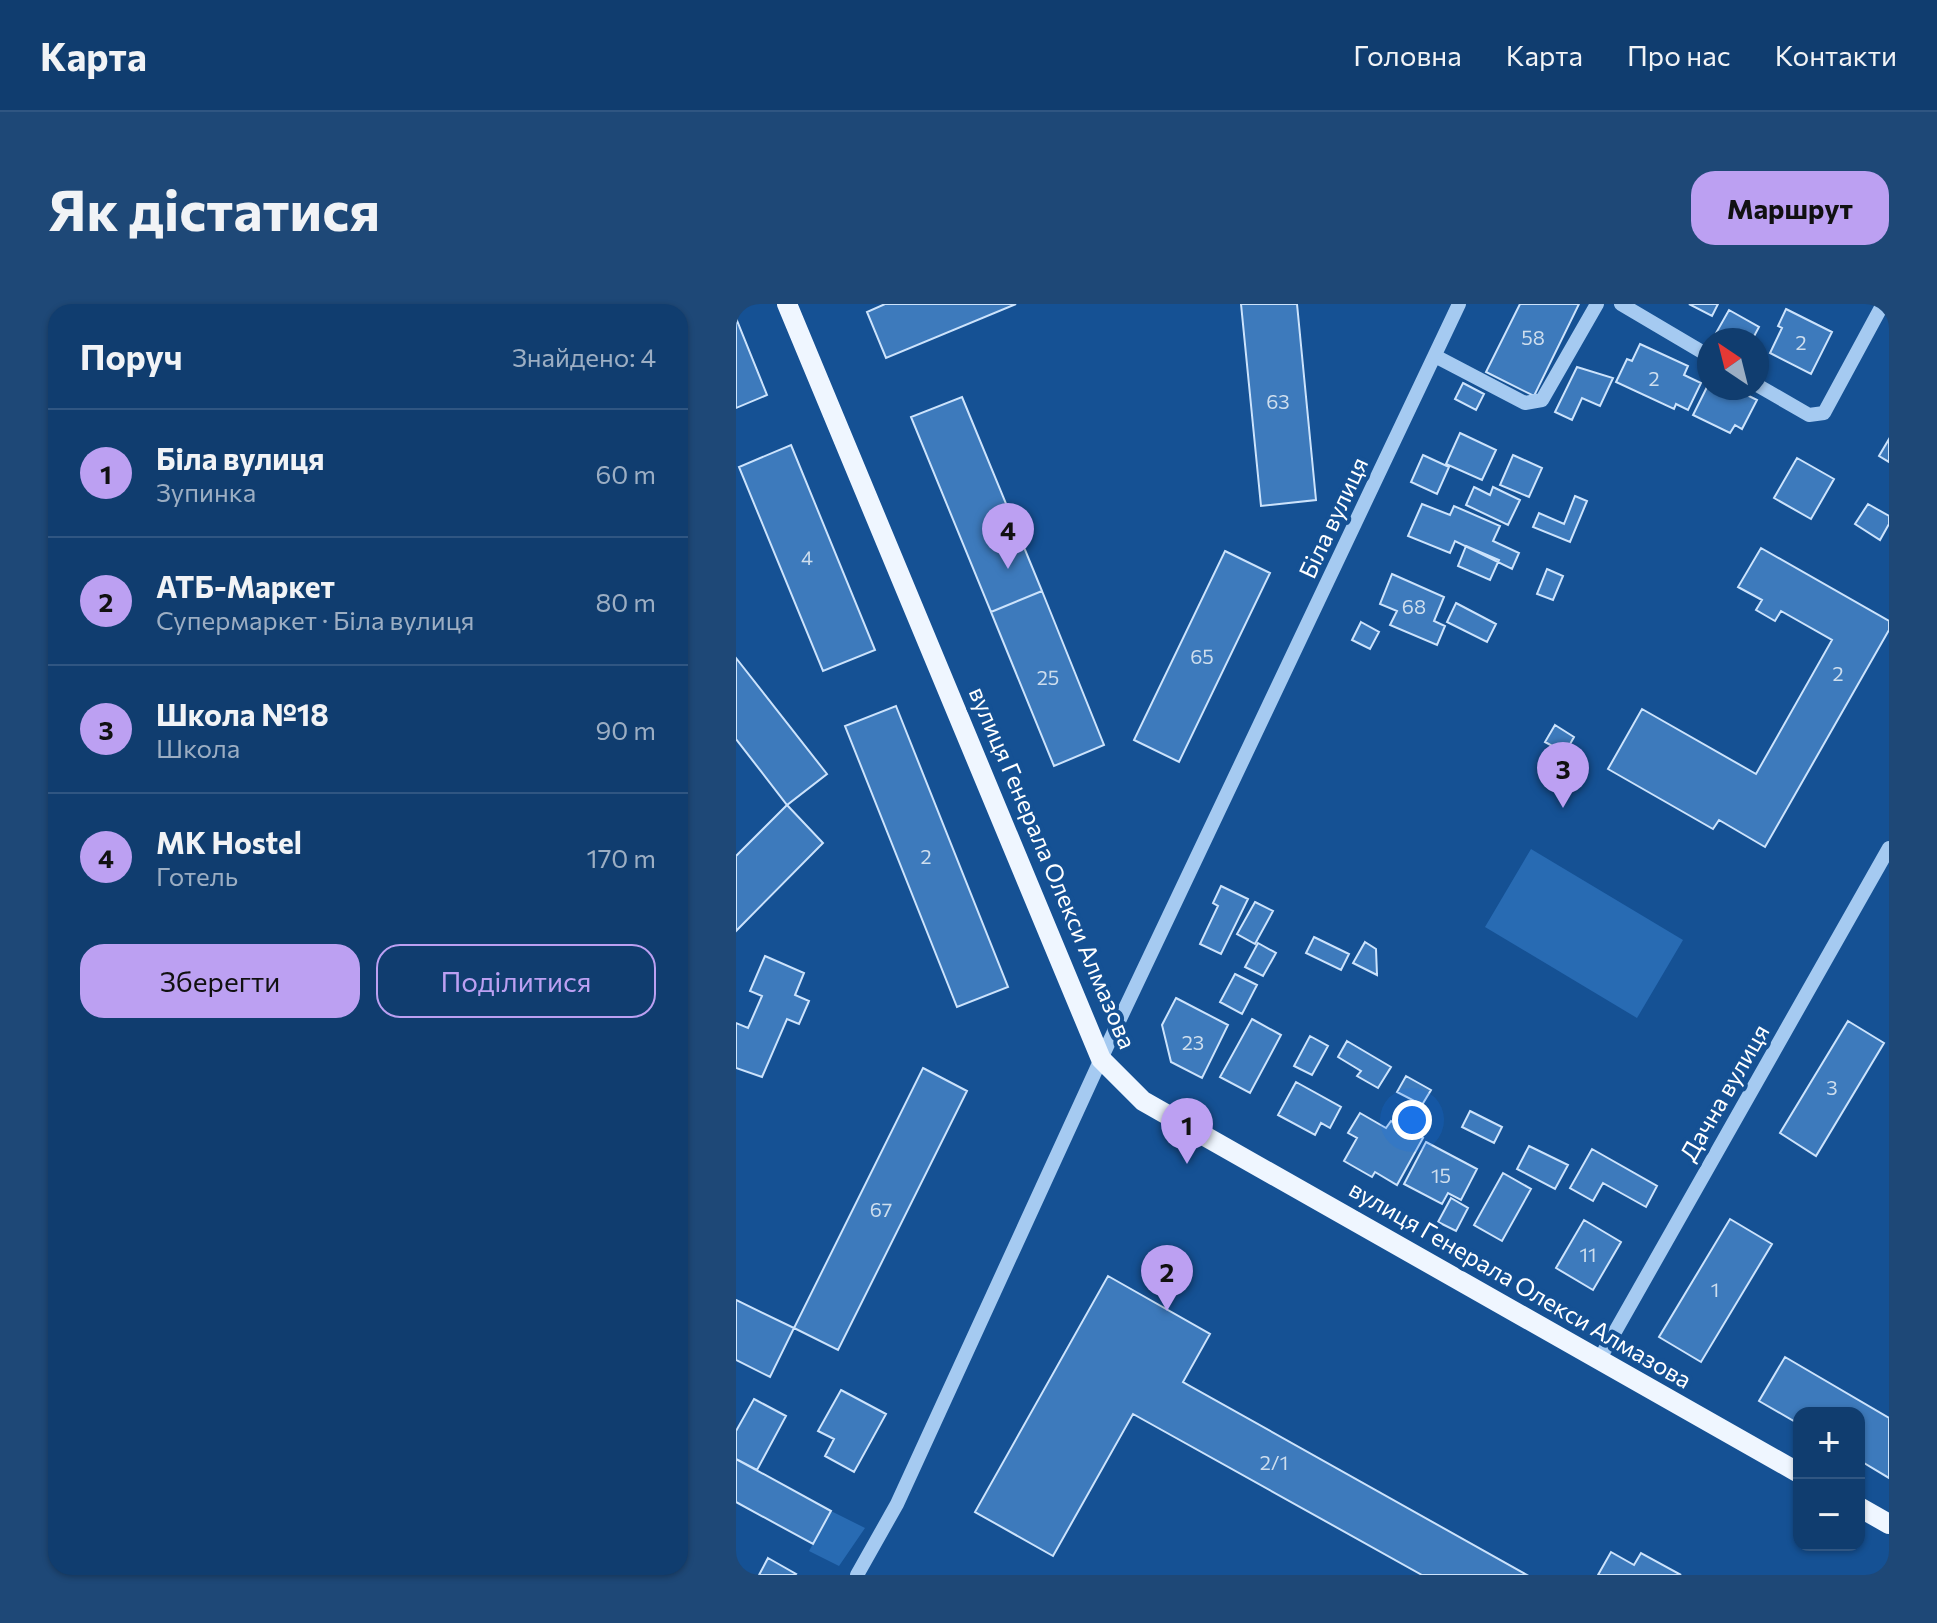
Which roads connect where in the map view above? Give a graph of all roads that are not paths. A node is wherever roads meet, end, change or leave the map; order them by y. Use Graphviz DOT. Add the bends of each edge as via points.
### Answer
graph roads {
  1 [pos="787,304"];
  2 [pos="1459,304"];
  3 [pos="1597,304"];
  4 [pos="1621,304"];
  5 [pos="1883,304"];
  6 [pos="1697,349"];
  7 [pos="1435,356"];
  8 [pos="1769,392"];
  9 [pos="1889,848"];
  10 [pos="1101,1059"];
  11 [pos="1599,1360"];
  12 [pos="1793,1470"];
  13 [pos="1865,1510"];
  14 [pos="1889,1524"];
  15 [pos="857,1575"];
  1 -- 10 [label="main road, вулиця Генерала Олекси Алмазова"];
  2 -- 7 [label="street, Біла вулиця"];
  3 -- 7 [label="street" via="1542,400 1525,403"];
  4 -- 6 [label="street"];
  5 -- 8 [label="street" via="1824,413 1809,415"];
  7 -- 10 [label="street, Біла вулиця"];
  9 -- 11 [label="street, Дачна вулиця"];
  10 -- 11 [label="main road, вулиця Генерала Олекси Алмазова" via="1143,1101"];
  10 -- 15 [label="street, Біла вулиця" via="897,1504"];
  11 -- 12 [label="main road, вулиця Генерала Олекси Алмазова"];
  13 -- 14 [label="main road"];
}
